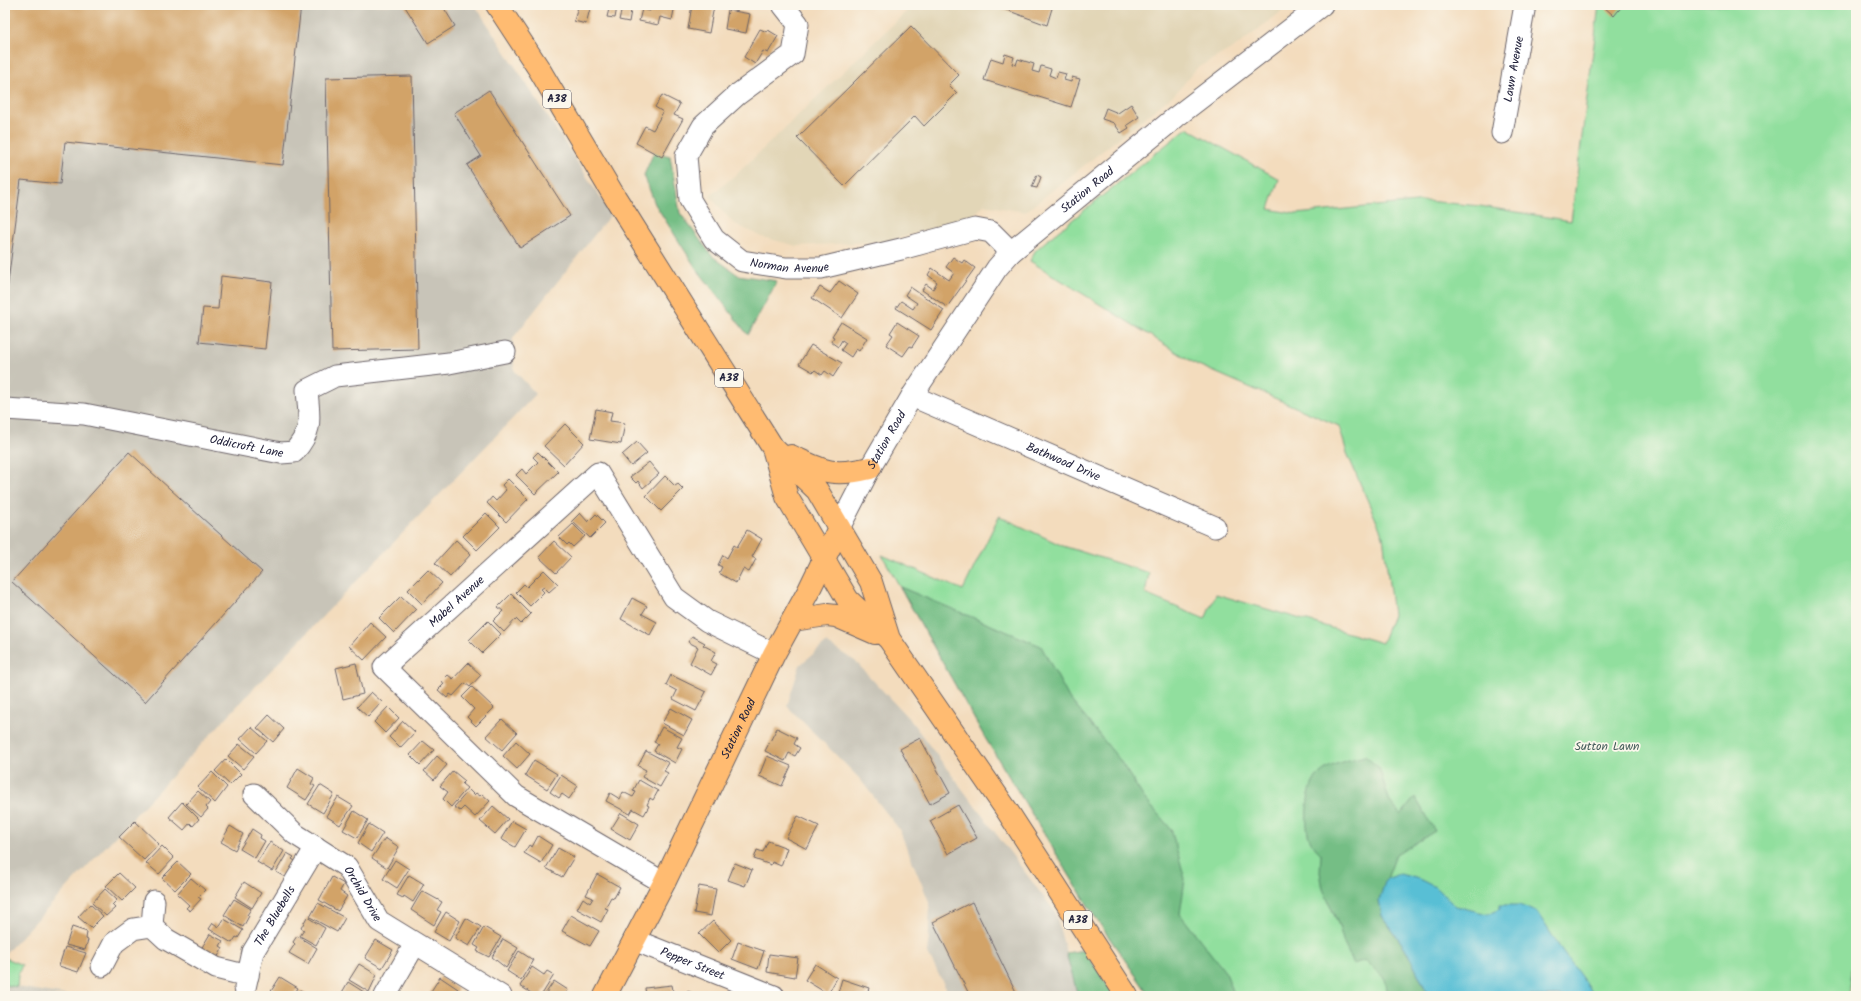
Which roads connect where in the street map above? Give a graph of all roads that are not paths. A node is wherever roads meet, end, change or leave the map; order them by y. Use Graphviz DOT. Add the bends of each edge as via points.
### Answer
graph roads {
  1 [pos="497,5"];
  2 [pos="783,5"];
  3 [pos="1322,5"];
  4 [pos="1525,5"];
  5 [pos="1502,133"];
  6 [pos="1011,252"];
  7 [pos="505,352"];
  8 [pos="912,396"];
  9 [pos="5,408"];
  10 [pos="773,448"];
  11 [pos="870,468"];
  12 [pos="1215,527"];
  13 [pos="839,528"];
  14 [pos="824,560"];
  15 [pos="793,620"];
  16 [pos="889,639"];
  17 [pos="774,654"];
  18 [pos="254,794"];
  19 [pos="316,847"];
  20 [pos="664,883"];
  21 [pos="154,901"];
  22 [pos="152,926"];
  23 [pos="634,940"];
  24 [pos="415,944"];
  25 [pos="102,966"];
  26 [pos="385,996"];
  27 [pos="501,996"];
  28 [pos="605,996"];
  29 [pos="774,996"];
  30 [pos="1127,996"];
  1 -- 10 [label="main road, A38"];
  2 -- 6 [label="street, Norman Avenue" via="798,24 793,54 737,95 703,126 686,156 690,200 714,239 742,261 786,268 821,268 975,229 991,232"];
  3 -- 6 [label="street, Station Road" via="1176,117"];
  4 -- 5 [label="street, Lawn Avenue"];
  6 -- 8 [label="street, Station Road" via="997,268"];
  7 -- 9 [label="street, Oddicroft Lane" via="449,363 334,376 307,390 309,427 303,441 294,452 281,453 84,414"];
  8 -- 11 [label="street, Station Road"];
  8 -- 12 [label="street, Bathwood Drive"];
  10 -- 11 [label="main road" via="830,473 845,474"];
  10 -- 13 [label="main road, A38" via="812,484"];
  10 -- 14 [label="main road, A38" via="787,497"];
  11 -- 13 [label="street, Station Road"];
  13 -- 14 [label="main road, Station Road"];
  13 -- 16 [label="main road, A38" via="871,582"];
  14 -- 15 [label="main road, Station Road"];
  14 -- 16 [label="main road, A38" via="848,600"];
  15 -- 16 [label="main road" via="836,616"];
  15 -- 17 [label="main road, Station Road"];
  16 -- 30 [label="main road, A38" via="1006,809"];
  17 -- 20 [label="main road, Station Road"];
  17 -- 20 [label="street, Mabel Avenue" via="707,621 674,597 598,473 384,667 516,796"];
  18 -- 19 [label="street, Orchid Drive" via="295,834"];
  19 -- 22 [label="street, The Bluebells" via="253,952 246,982 166,939"];
  19 -- 24 [label="street, Orchid Drive" via="347,866 379,921"];
  20 -- 23 [label="main road, Station Road"];
  21 -- 22 [label="street"];
  22 -- 25 [label="street" via="133,929 114,943"];
  23 -- 28 [label="main road, Station Road"];
  23 -- 29 [label="street, Pepper Street"];
  24 -- 26 [label="street"];
  24 -- 27 [label="street, Orchid Drive"];
}
